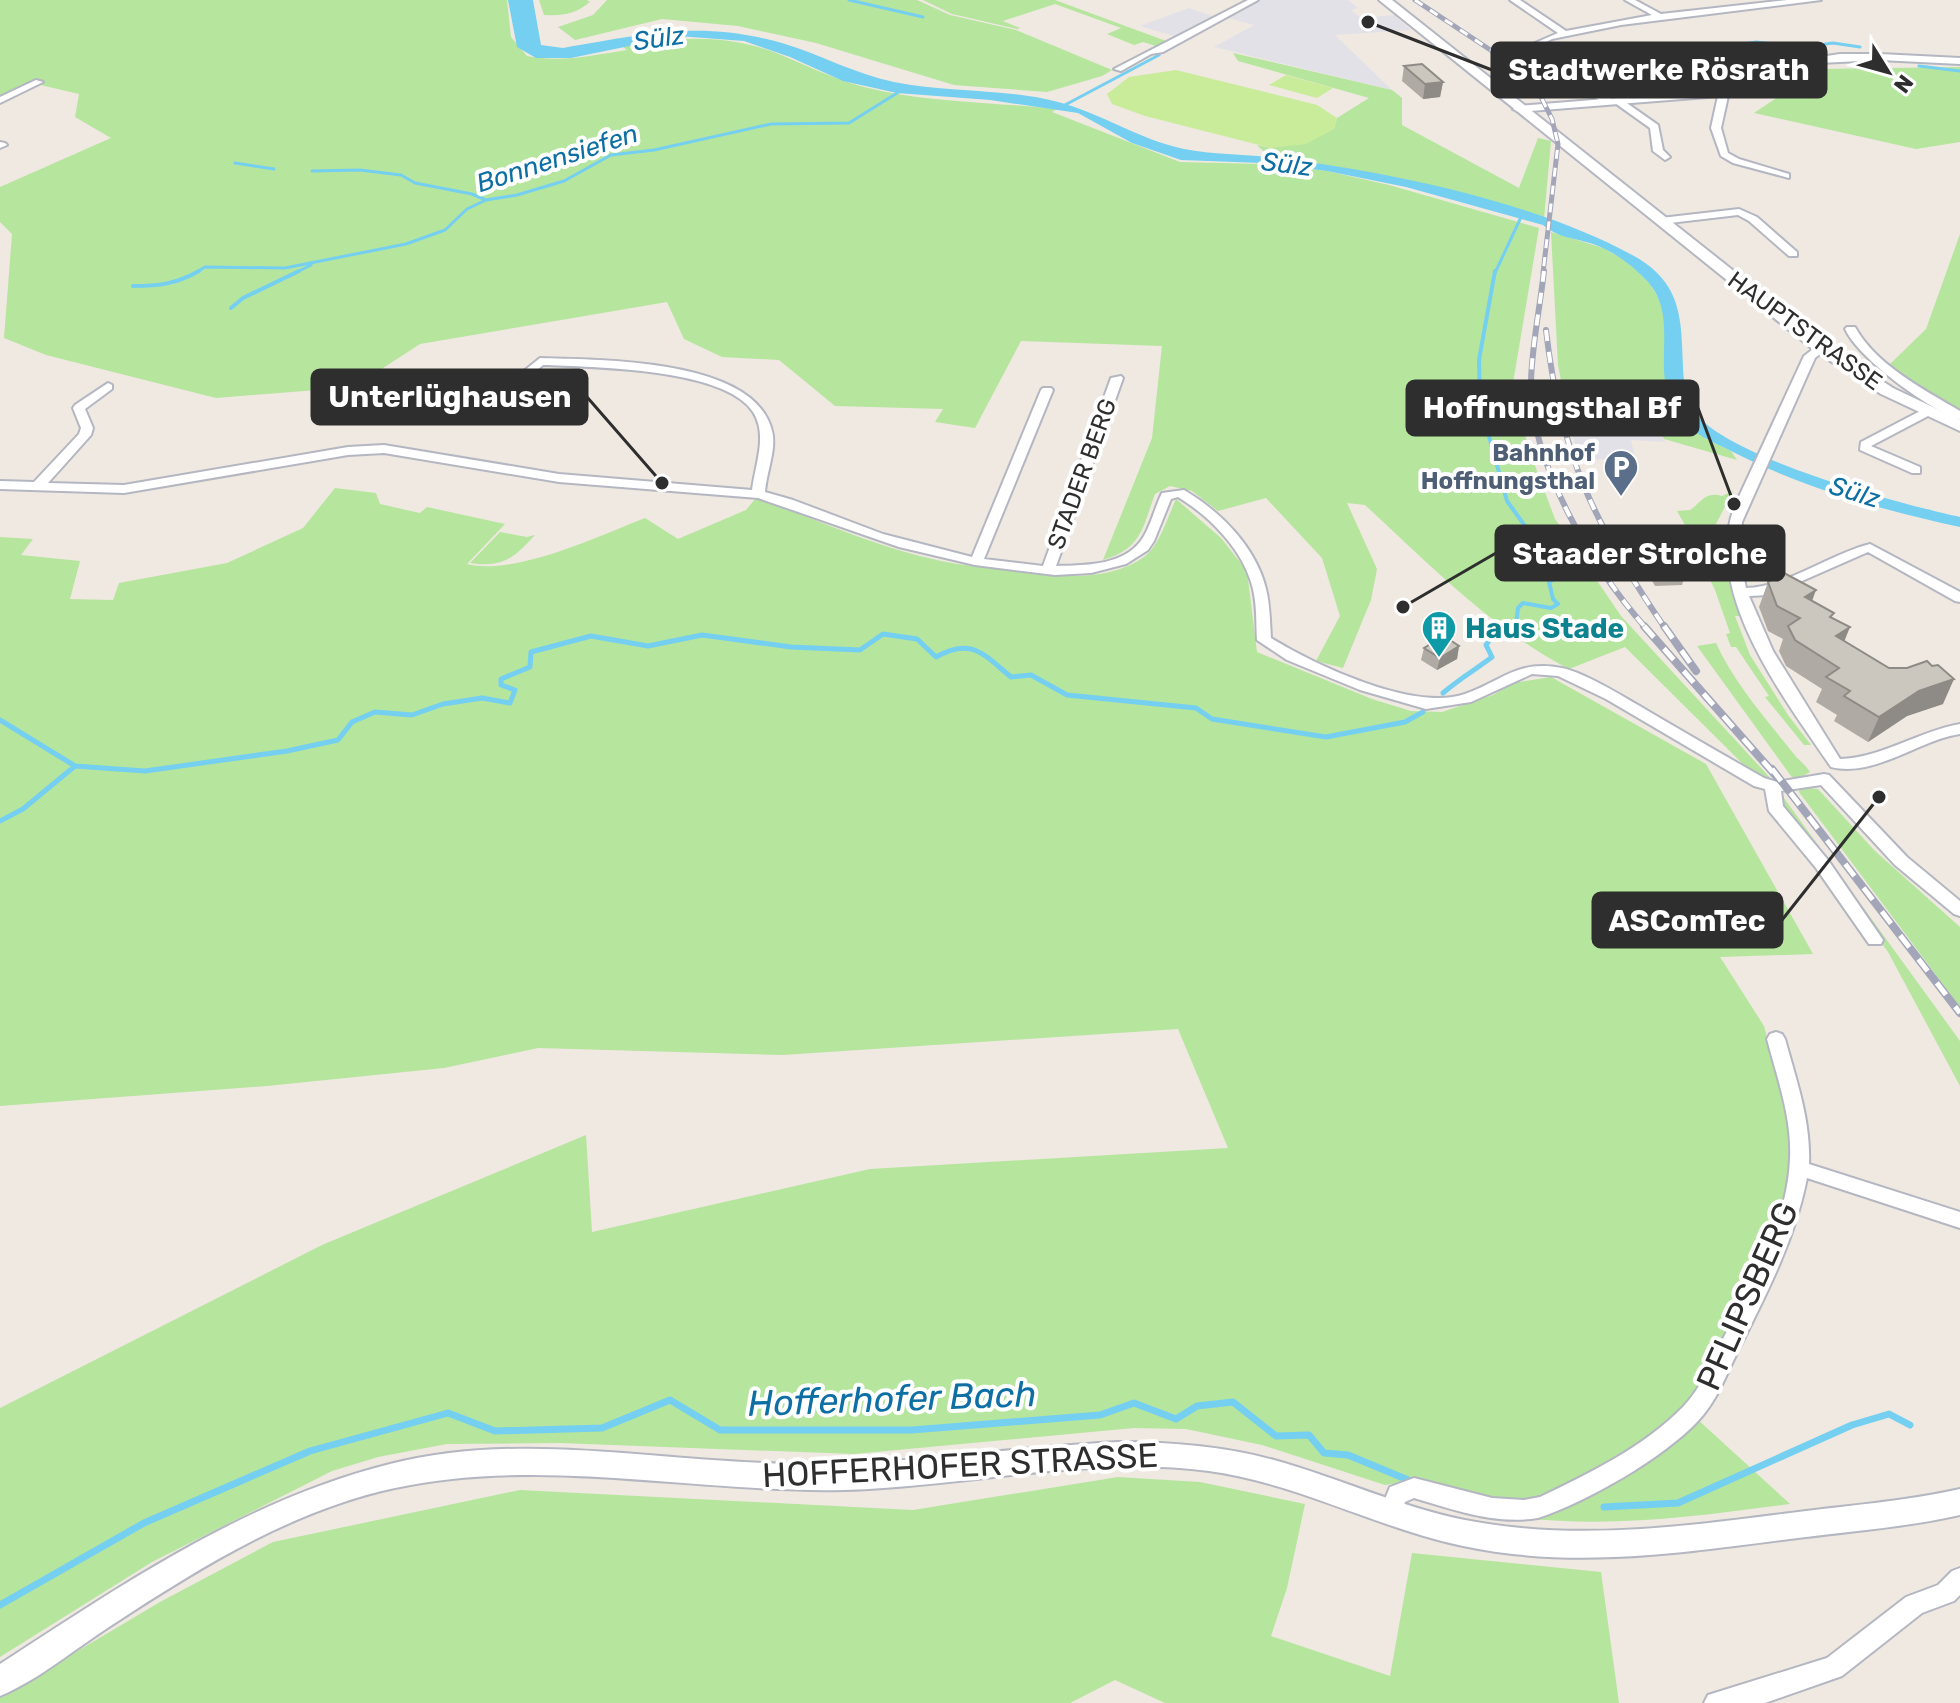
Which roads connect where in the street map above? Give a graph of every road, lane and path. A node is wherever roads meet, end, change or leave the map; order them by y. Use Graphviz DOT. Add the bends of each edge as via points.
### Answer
graph roads {
  1 [pos="1254,0"];
  2 [pos="1385,0"];
  3 [pos="1514,0"];
  4 [pos="1629,0"];
  5 [pos="1817,0"];
  6 [pos="1663,18"];
  7 [pos="1563,32"];
  8 [pos="1960,61"];
  9 [pos="1118,69"];
  10 [pos="39,82"];
  11 [pos="1720,93"];
  12 [pos="0,100"];
  13 [pos="1614,102"];
  14 [pos="1519,109"];
  15 [pos="1665,157"];
  16 [pos="1786,176"];
  17 [pos="1661,221"];
  18 [pos="1793,254"];
  19 [pos="1851,329"];
  20 [pos="1821,348"];
  21 [pos="1117,378"];
  22 [pos="108,387"];
  23 [pos="1047,390"];
  24 [pos="497,399"];
  25 [pos="1926,412"];
  26 [pos="1960,416"];
  27 [pos="1960,426"];
  28 [pos="1916,470"];
  29 [pos="0,485"];
  30 [pos="37,487"];
  31 [pos="758,494"];
  32 [pos="977,560"];
  33 [pos="1048,570"];
  34 [pos="1741,592"];
  35 [pos="1960,598"];
  36 [pos="1960,729"];
  37 [pos="1836,764"];
  38 [pos="1824,779"];
  39 [pos="1772,786"];
  40 [pos="1960,910"];
  41 [pos="1875,940"];
  42 [pos="1776,1039"];
  43 [pos="1799,1168"];
  44 [pos="1960,1220"];
  45 [pos="1960,1502"];
  46 [pos="1391,1511"];
  47 [pos="1960,1579"];
  48 [pos="0,1681"];
  49 [pos="1716,1703"];
  1 -- 9 [label="street"];
  2 -- 14 [label="main road, HAUPTSTRASSE"];
  3 -- 7 [label="street"];
  4 -- 6 [label="street"];
  5 -- 6 [label="street" via="1747,4"];
  6 -- 7 [label="street"];
  7 -- 13 [label="street" via="1539,39 1530,56 1543,70"];
  8 -- 11 [label="street" via="1816,60"];
  10 -- 12 [label="street"];
  11 -- 13 [label="street"];
  11 -- 16 [label="street" via="1716,128 1724,154"];
  13 -- 14 [label="street"];
  13 -- 15 [label="street" via="1655,127 1658,151"];
  14 -- 17 [label="main road, HAUPTSTRASSE"];
  17 -- 18 [label="street, HAUPTSTRASSE" via="1739,212"];
  17 -- 20 [label="main road, HAUPTSTRASSE"];
  19 -- 26 [label="street" via="1855,341 1906,382"];
  20 -- 25 [label="main road, HAUPTSTRASSE"];
  20 -- 34 [label="street" via="1810,356 1734,528"];
  21 -- 33 [label="street, STADER BERG"];
  22 -- 30 [label="street" via="79,408 85,435"];
  23 -- 32 [label="street"];
  24 -- 31 [label="street" via="540,361 710,378 743,396 763,420 767,433"];
  25 -- 27 [label="main road, HAUPTSTRASSE"];
  25 -- 28 [label="street" via="1865,445 1866,450"];
  29 -- 30 [label="street"];
  30 -- 31 [label="street" via="124,489 369,449 559,478"];
  31 -- 32 [label="street" via="892,541"];
  32 -- 33 [label="street"];
  33 -- 39 [label="street" via="1100,569 1136,553 1166,496 1180,493 1233,539 1249,564 1262,598 1264,640 1271,647 1377,691 1426,704 1466,699 1530,669 1561,672"];
  34 -- 35 [label="street" via="1765,592 1870,548"];
  34 -- 37 [label="street" via="1781,680"];
  36 -- 37 [label="street" via="1922,737 1860,764"];
  37 -- 38 [label="street"];
  38 -- 39 [label="street"];
  38 -- 40 [label="street" via="1901,861"];
  39 -- 41 [label="street" via="1775,807"];
  42 -- 43 [label="street, PFLIPSBERG" via="1788,1082"];
  43 -- 44 [label="street, PFLIPSBERG"];
  43 -- 46 [label="street, PFLIPSBERG" via="1753,1301 1705,1397 1680,1424 1602,1477 1537,1508 1494,1508 1404,1488"];
  45 -- 46 [label="street, HOFFERHOFER STRASSE" via="1655,1544 1583,1547 1502,1540"];
  46 -- 48 [label="street, HOFFERHOFER STRASSE" via="1259,1469 1147,1453 819,1477 459,1465 359,1484 264,1520 151,1584"];
  47 -- 49 [label="street" via="1946,1593 1914,1605 1834,1668"];
}
